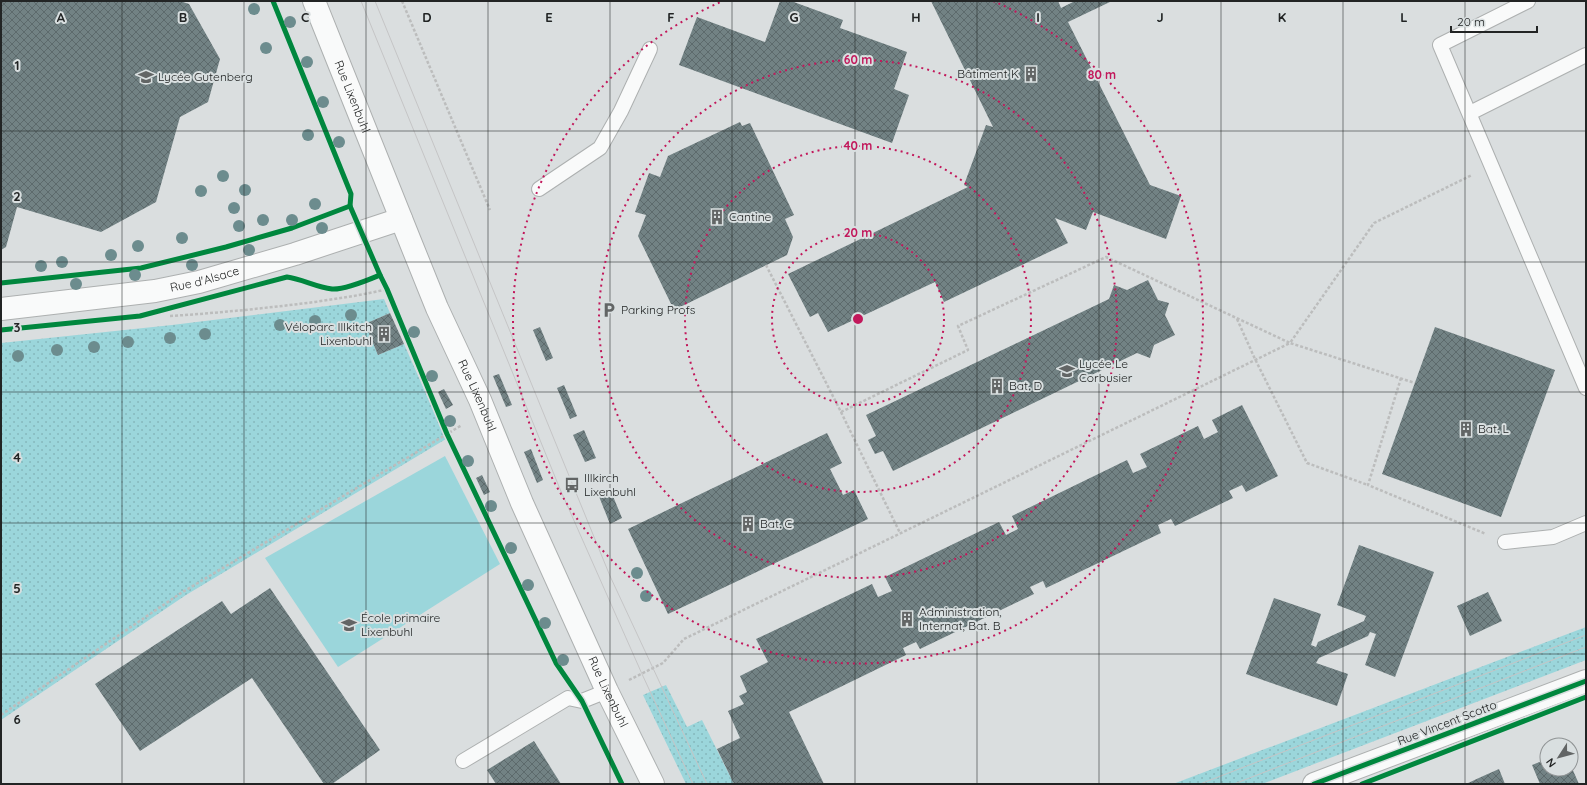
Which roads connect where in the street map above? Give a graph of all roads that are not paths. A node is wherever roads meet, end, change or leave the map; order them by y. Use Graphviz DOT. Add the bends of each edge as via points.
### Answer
graph roads {
  1 [pos="314,1"];
  2 [pos="1528,1"];
  3 [pos="650,49"];
  4 [pos="1586,55"];
  5 [pos="1470,113"];
  6 [pos="539,189"];
  7 [pos="401,219"];
  8 [pos="1,309"];
  9 [pos="1586,388"];
  10 [pos="1586,523"];
  11 [pos="1505,542"];
  12 [pos="1586,681"];
  13 [pos="607,691"];
  14 [pos="463,761"];
  15 [pos="653,784"];
  16 [pos="1314,784"];
  1 -- 7 [label="street, Rue Lixenbuhl"];
  2 -- 5 [label="lane" via="1440,45"];
  3 -- 6 [label="lane" via="621,111 600,148"];
  4 -- 5 [label="lane"];
  5 -- 9 [label="lane"];
  7 -- 8 [label="street, Rue d'Alsace" via="199,282 155,291"];
  7 -- 13 [label="street, Rue Lixenbuhl" via="522,503"];
  10 -- 11 [label="lane" via="1553,537"];
  12 -- 16 [label="street, Rue Vincent Scotto"];
  13 -- 14 [label="lane" via="582,701 568,698"];
  13 -- 15 [label="street, Rue Lixenbuhl"];
}
